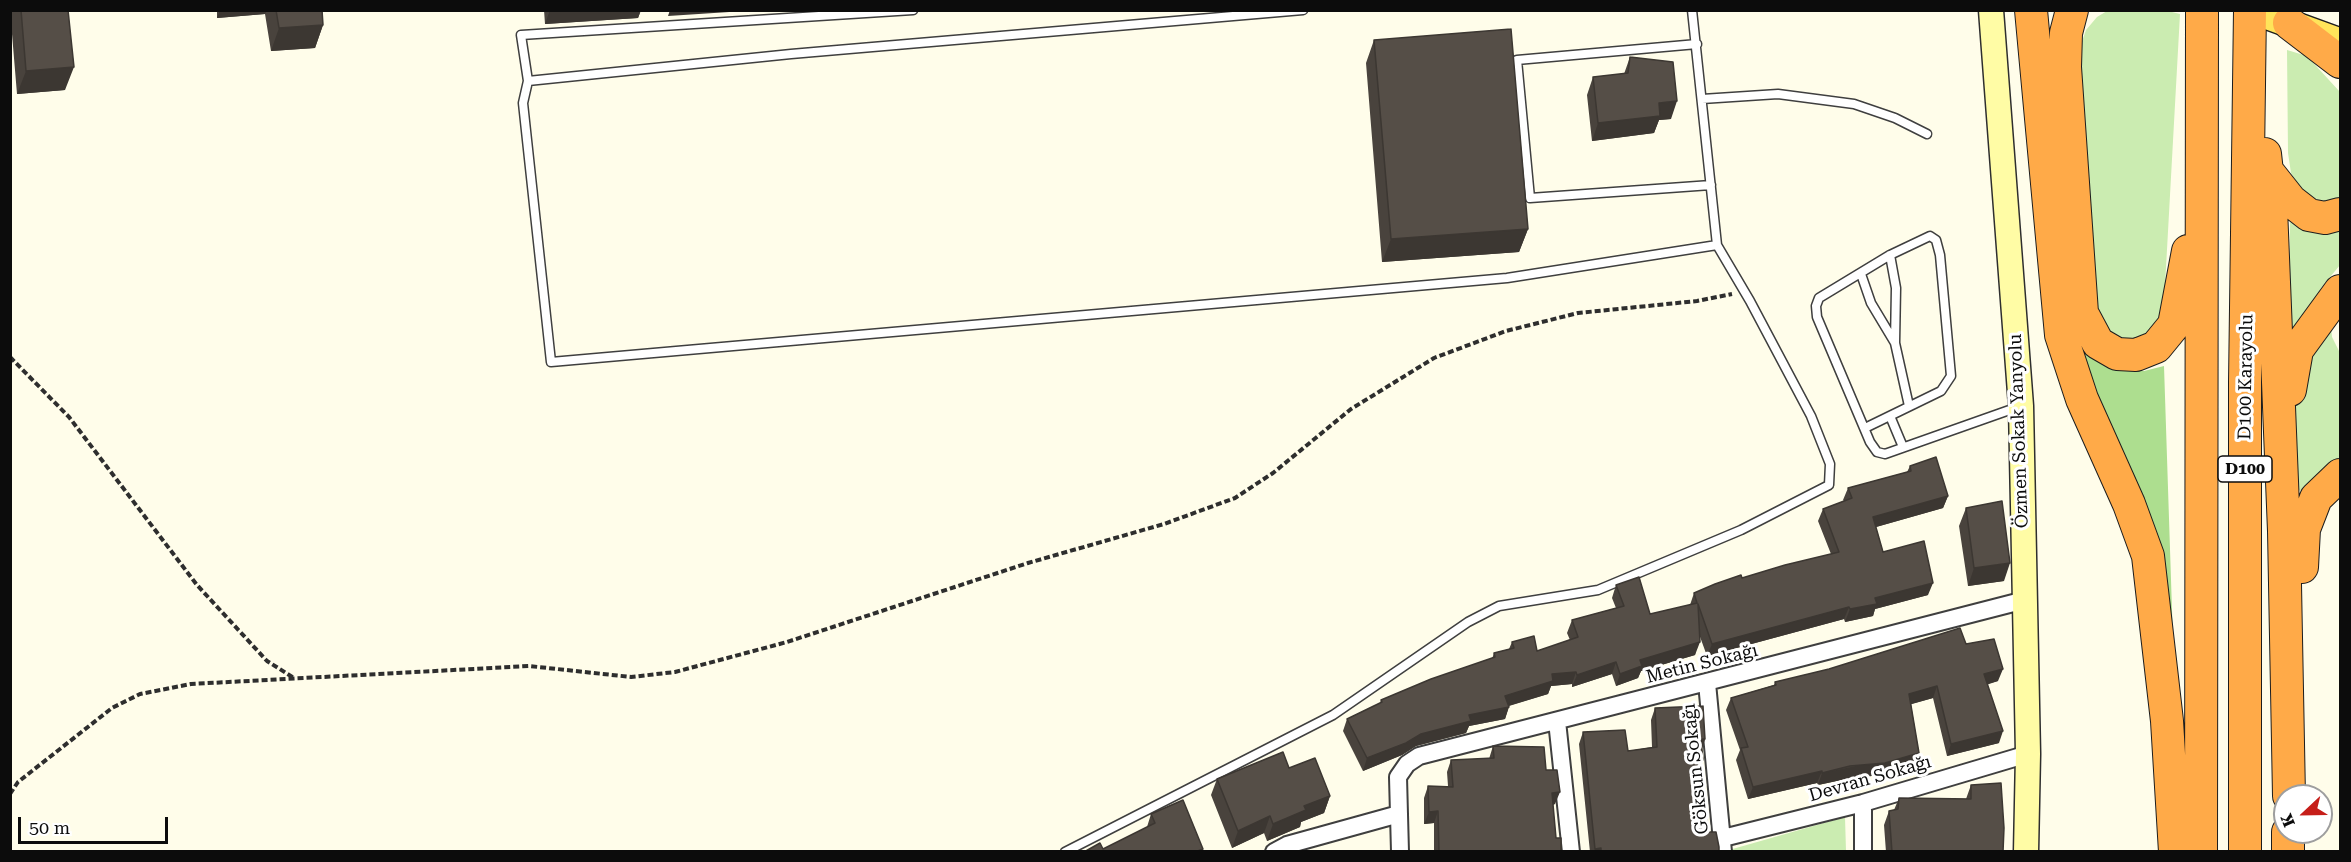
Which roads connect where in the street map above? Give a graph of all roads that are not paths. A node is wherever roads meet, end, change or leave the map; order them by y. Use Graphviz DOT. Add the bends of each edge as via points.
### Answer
graph roads {
  1 [pos="913,10"];
  2 [pos="1303,10"];
  3 [pos="1692,10"];
  4 [pos="1991,10"];
  5 [pos="2031,10"];
  6 [pos="2072,10"];
  7 [pos="2202,10"];
  8 [pos="2251,10"];
  9 [pos="894,11"];
  10 [pos="2289,23"];
  11 [pos="2340,42"];
  12 [pos="1696,44"];
  13 [pos="2340,62"];
  14 [pos="528,81"];
  15 [pos="2250,86"];
  16 [pos="1702,99"];
  17 [pos="1927,134"];
  18 [pos="2203,170"];
  19 [pos="2268,172"];
  20 [pos="1711,185"];
  21 [pos="2340,214"];
  22 [pos="1717,245"];
  23 [pos="1890,255"];
  24 [pos="1861,274"];
  25 [pos="2340,291"];
  26 [pos="2340,301"];
  27 [pos="2340,319"];
  28 [pos="1895,343"];
  29 [pos="1909,406"];
  30 [pos="2022,406"];
  31 [pos="1890,416"];
  32 [pos="1865,428"];
  33 [pos="1903,447"];
  34 [pos="2340,475"];
  35 [pos="2284,531"];
  36 [pos="2025,600"];
  37 [pos="1707,683"];
  38 [pos="1557,721"];
  39 [pos="2028,754"];
  40 [pos="2289,760"];
  41 [pos="2289,784"];
  42 [pos="1863,803"];
  43 [pos="1399,814"];
  44 [pos="1723,845"];
  45 [pos="1065,852"];
  46 [pos="1274,852"];
  47 [pos="1400,852"];
  48 [pos="1571,852"];
  49 [pos="1863,852"];
  50 [pos="2026,852"];
  51 [pos="2175,852"];
  52 [pos="2201,852"];
  53 [pos="2246,852"];
  1 -- 9 [label="lane"];
  2 -- 14 [label="lane"];
  3 -- 12 [label="lane"];
  4 -- 30 [label="main road, Özmen Sokak Yanyolu"];
  5 -- 51 [label="highway" via="2061,335 2082,399 2148,556 2167,721"];
  6 -- 18 [label="highway" via="2066,33 2065,67 2082,313 2098,343 2117,354 2136,355 2156,347 2174,325"];
  7 -- 18 [label="highway, D100"];
  8 -- 10 [label="main road"];
  8 -- 15 [label="highway, D100 Karayolu / D100"];
  9 -- 14 [label="lane" via="521,35"];
  10 -- 11 [label="main road"];
  10 -- 13 [label="highway"];
  12 -- 16 [label="lane"];
  12 -- 20 [label="lane" via="1517,60 1530,198"];
  14 -- 22 [label="lane" via="523,103 551,362 1507,278"];
  15 -- 19 [label="highway"];
  15 -- 53 [label="highway, D100 Karayolu / D100" via="2245,382"];
  16 -- 17 [label="lane" via="1778,94 1854,104"];
  16 -- 20 [label="lane"];
  18 -- 52 [label="highway, D100"];
  19 -- 21 [label="highway" via="2291,201 2309,215 2325,218"];
  19 -- 35 [label="highway"];
  20 -- 22 [label="lane"];
  22 -- 45 [label="lane" via="1811,416 1830,464 1829,486 1741,530 1598,591 1499,606 1468,622 1333,715"];
  23 -- 24 [label="lane"];
  23 -- 28 [label="lane" via="1896,288"];
  23 -- 29 [label="lane" via="1930,236 1936,240 1940,255 1951,376 1941,391"];
  24 -- 28 [label="lane" via="1871,303"];
  24 -- 32 [label="lane" via="1819,298 1816,306 1817,317"];
  25 -- 35 [label="highway" via="2297,350 2288,400"];
  26 -- 27 [label="highway"];
  28 -- 29 [label="lane"];
  29 -- 31 [label="lane"];
  30 -- 33 [label="lane"];
  30 -- 36 [label="main road, Özmen Sokak Yanyolu"];
  31 -- 32 [label="lane"];
  31 -- 33 [label="lane"];
  32 -- 33 [label="lane" via="1877,452 1886,454"];
  34 -- 40 [label="highway" via="2316,498 2304,529"];
  35 -- 40 [label="highway"];
  36 -- 37 [label="street, Metin Sokağı"];
  36 -- 39 [label="main road, Özmen Sokak Yanyolu"];
  37 -- 38 [label="street, Metin Sokağı"];
  37 -- 44 [label="street, Göksun Sokağı"];
  38 -- 43 [label="street, Metin Sokağı" via="1419,756 1398,777"];
  38 -- 48 [label="street"];
  39 -- 42 [label="street, Devran Sokağı"];
  39 -- 50 [label="main road, Özmen Sokak Yanyolu"];
  40 -- 41 [label="highway"];
  42 -- 44 [label="street, Devran Sokağı"];
  42 -- 49 [label="street"];
  43 -- 46 [label="street"];
  43 -- 47 [label="street"];
}
